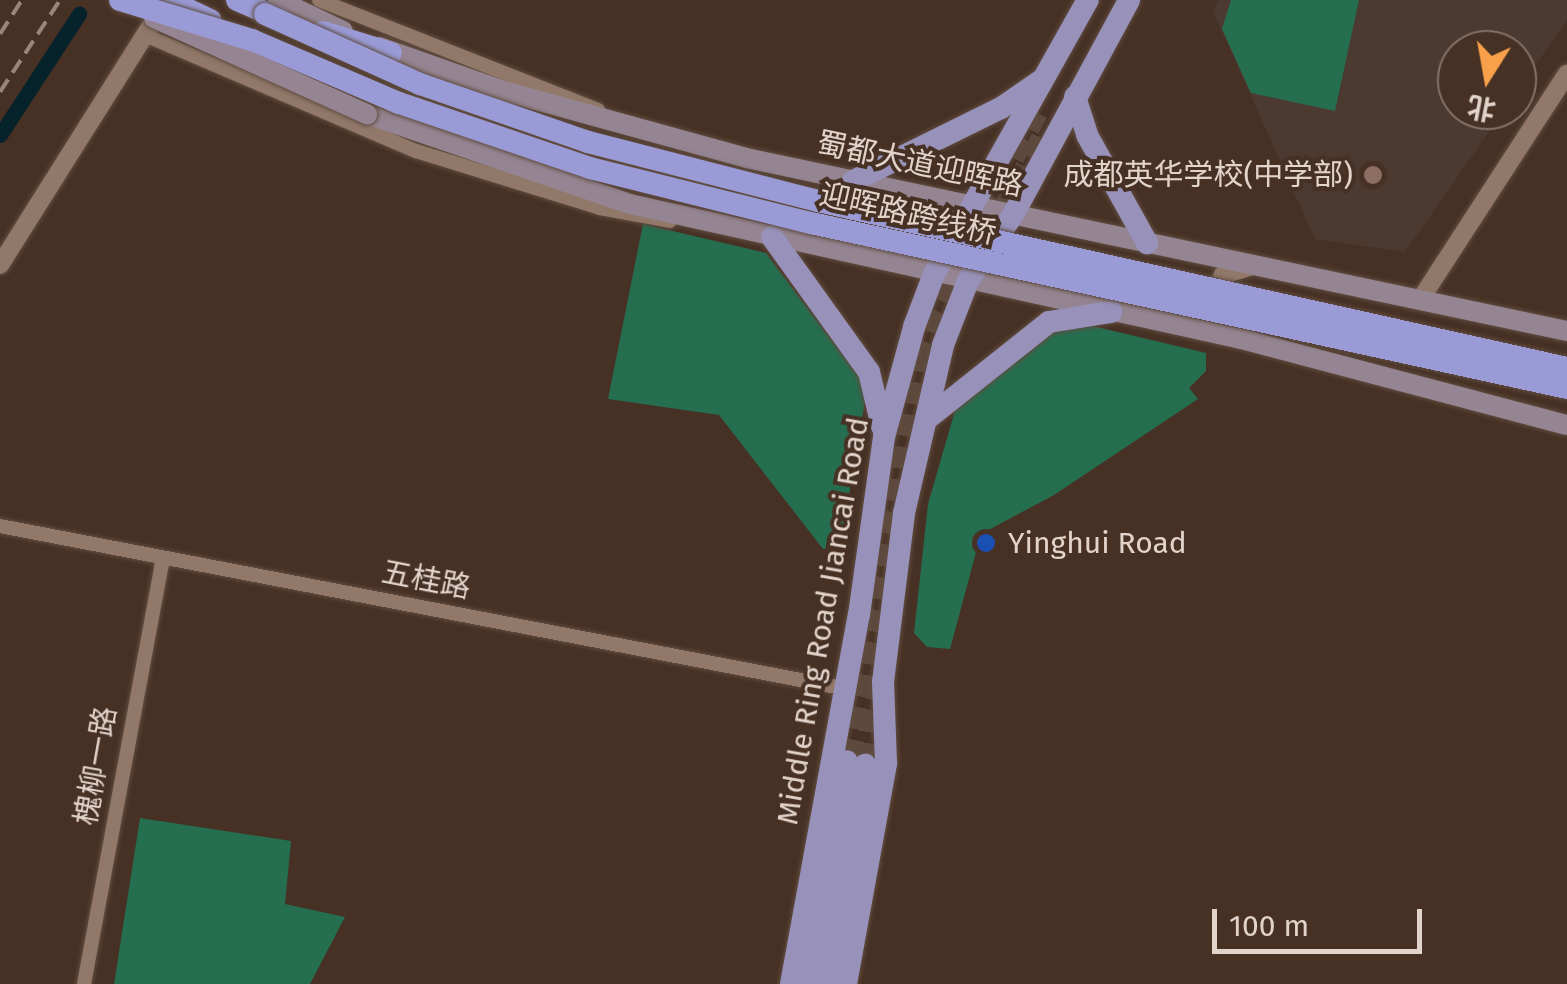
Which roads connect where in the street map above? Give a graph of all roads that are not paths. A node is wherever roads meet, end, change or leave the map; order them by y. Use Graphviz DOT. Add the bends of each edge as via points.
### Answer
graph roads {
  1 [pos="118,0"];
  2 [pos="167,0"];
  3 [pos="237,0"];
  4 [pos="319,0"];
  5 [pos="1088,0"];
  6 [pos="1129,0"];
  7 [pos="272,7"];
  8 [pos="144,35"];
  9 [pos="252,40"];
  10 [pos="392,52"];
  11 [pos="1567,74"];
  12 [pos="1046,77"];
  13 [pos="1076,98"];
  14 [pos="367,114"];
  15 [pos="654,135"];
  16 [pos="746,158"];
  17 [pos="854,181"];
  18 [pos="977,206"];
  19 [pos="1014,213"];
  20 [pos="729,228"];
  21 [pos="772,237"];
  22 [pos="1147,243"];
  23 [pos="0,265"];
  24 [pos="1256,265"];
  25 [pos="934,274"];
  26 [pos="968,282"];
  27 [pos="1420,300"];
  28 [pos="1111,312"];
  29 [pos="1567,331"];
  30 [pos="1241,340"];
  31 [pos="1567,368"];
  32 [pos="1567,388"];
  33 [pos="924,421"];
  34 [pos="1567,425"];
  35 [pos="884,437"];
  36 [pos="0,526"];
  37 [pos="162,558"];
  38 [pos="842,688"];
  39 [pos="84,984"];
  40 [pos="791,984"];
  41 [pos="808,984"];
  42 [pos="826,984"];
  43 [pos="846,984"];
  1 -- 9 [label="highway, bridge"];
  1 -- 14 [label="main road, bridge"];
  2 -- 8 [label="street"];
  2 -- 9 [label="highway, bridge"];
  3 -- 7 [label="highway"];
  4 -- 15 [label="street"];
  5 -- 12 [label="main road, Middle Ring Road Jiancai Road"];
  6 -- 13 [label="main road, Middle Ring Road Jiancai Road"];
  7 -- 10 [label="highway, bridge"];
  7 -- 31 [label="highway, 迎晖路跨线桥, bridge" via="420,84 588,142 818,201"];
  8 -- 20 [label="street" via="323,114 488,175 643,218"];
  8 -- 23 [label="street"];
  9 -- 14 [label="highway, bridge"];
  9 -- 32 [label="highway, 迎晖路跨线桥, bridge" via="400,103 620,176"];
  10 -- 15 [label="main road, 蜀都大道迎晖路"];
  11 -- 27 [label="street"];
  12 -- 17 [label="main road" via="1002,108"];
  12 -- 18 [label="main road, Middle Ring Road Jiancai Road"];
  13 -- 19 [label="main road, Middle Ring Road Jiancai Road"];
  13 -- 22 [label="main road" via="1087,135"];
  14 -- 20 [label="main road" via="630,204"];
  15 -- 16 [label="main road, 蜀都大道迎晖路"];
  16 -- 17 [label="main road, 蜀都大道迎晖路"];
  16 -- 20 [label="street" via="768,182 768,200 750,224"];
  17 -- 18 [label="main road, 蜀都大道迎晖路"];
  18 -- 19 [label="main road, 蜀都大道迎晖路"];
  18 -- 25 [label="main road, Middle Ring Road Jiancai Road"];
  19 -- 22 [label="main road, 蜀都大道迎晖路"];
  19 -- 26 [label="main road, Middle Ring Road Jiancai Road"];
  20 -- 21 [label="main road"];
  21 -- 25 [label="main road"];
  21 -- 35 [label="main road" via="869,372"];
  22 -- 24 [label="main road, 蜀都大道迎晖路"];
  24 -- 27 [label="main road, 蜀都大道迎晖路"];
  24 -- 30 [label="street" via="1223,275 1214,296 1215,317"];
  25 -- 26 [label="main road"];
  25 -- 35 [label="main road, Middle Ring Road Jiancai Road"];
  26 -- 28 [label="main road"];
  26 -- 33 [label="main road, Middle Ring Road Jiancai Road"];
  27 -- 29 [label="main road, 蜀都大道迎晖路"];
  28 -- 30 [label="main road"];
  28 -- 33 [label="main road" via="1049,322 956,389"];
  30 -- 34 [label="main road"];
  33 -- 43 [label="main road, Middle Ring Road Jiancai Road" via="904,513 884,682 886,763"];
  35 -- 38 [label="main road, Middle Ring Road Jiancai Road"];
  36 -- 37 [label="street, 五桂路"];
  37 -- 38 [label="street, 五桂路"];
  37 -- 39 [label="street, 槐柳一路"];
  38 -- 40 [label="main road, Middle Ring Road Jiancai Road"];
  41 -- 42 [label="main road" via="856,763"];
}
